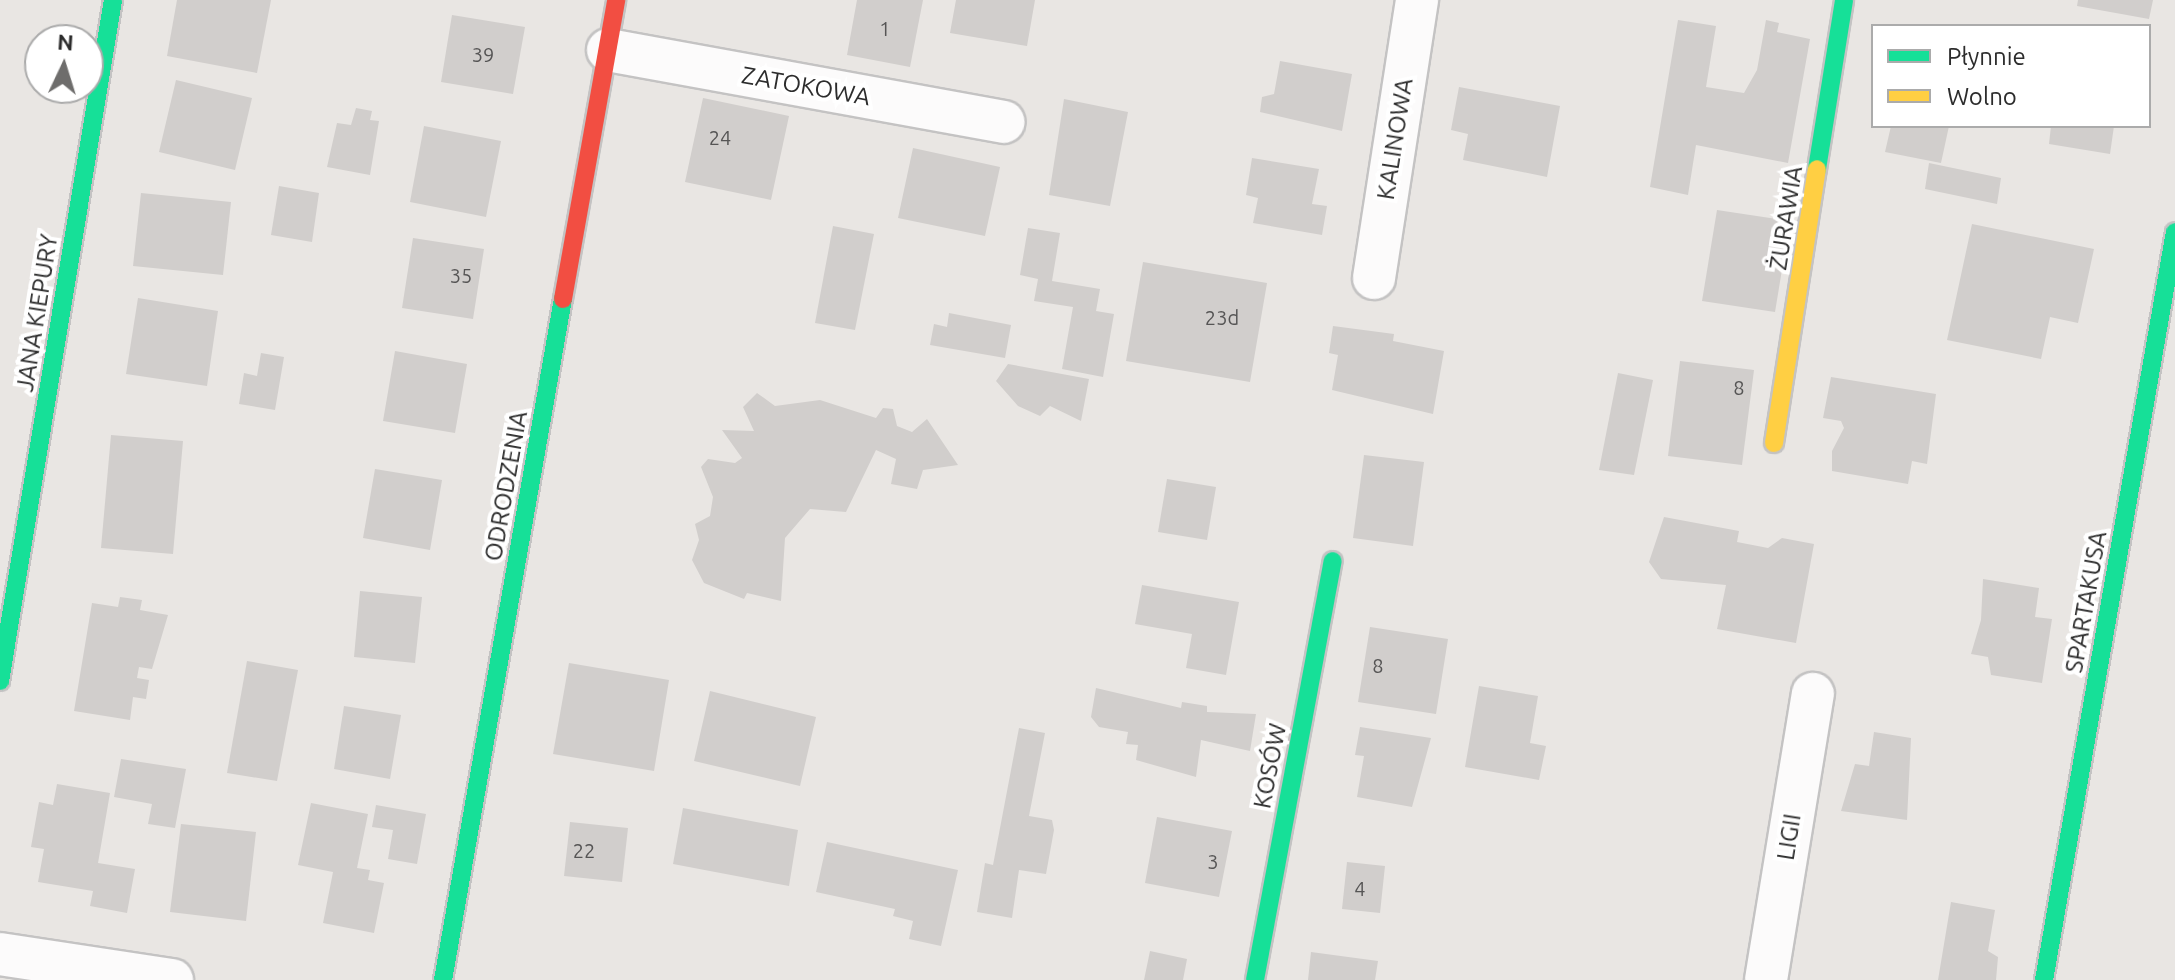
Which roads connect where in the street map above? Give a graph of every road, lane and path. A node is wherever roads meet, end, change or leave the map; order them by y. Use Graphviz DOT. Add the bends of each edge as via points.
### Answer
graph roads {
  1 [pos="113,0"];
  2 [pos="616,0"];
  3 [pos="1417,0"];
  4 [pos="1844,0"];
  5 [pos="608,50"];
  6 [pos="1004,122"];
  7 [pos="2175,232"];
  8 [pos="1374,278"];
  9 [pos="1774,443"];
  10 [pos="1333,561"];
  11 [pos="0,681"];
  12 [pos="1813,694"];
  13 [pos="0,954"];
  14 [pos="172,980"];
  15 [pos="443,980"];
  16 [pos="1255,980"];
  17 [pos="1766,980"];
  18 [pos="2044,980"];
  1 -- 11 [label="street, JANA KIEPURY"];
  2 -- 5 [label="street, ODRODZENIA"];
  3 -- 8 [label="street, KALINOWA"];
  4 -- 9 [label="street, ŻURAWIA"];
  5 -- 6 [label="street, ZATOKOWA"];
  5 -- 15 [label="street, ODRODZENIA"];
  7 -- 18 [label="street, SPARTAKUSA"];
  10 -- 16 [label="street, KOSÓW"];
  12 -- 17 [label="street, LIGII"];
  13 -- 14 [label="street"];
}
